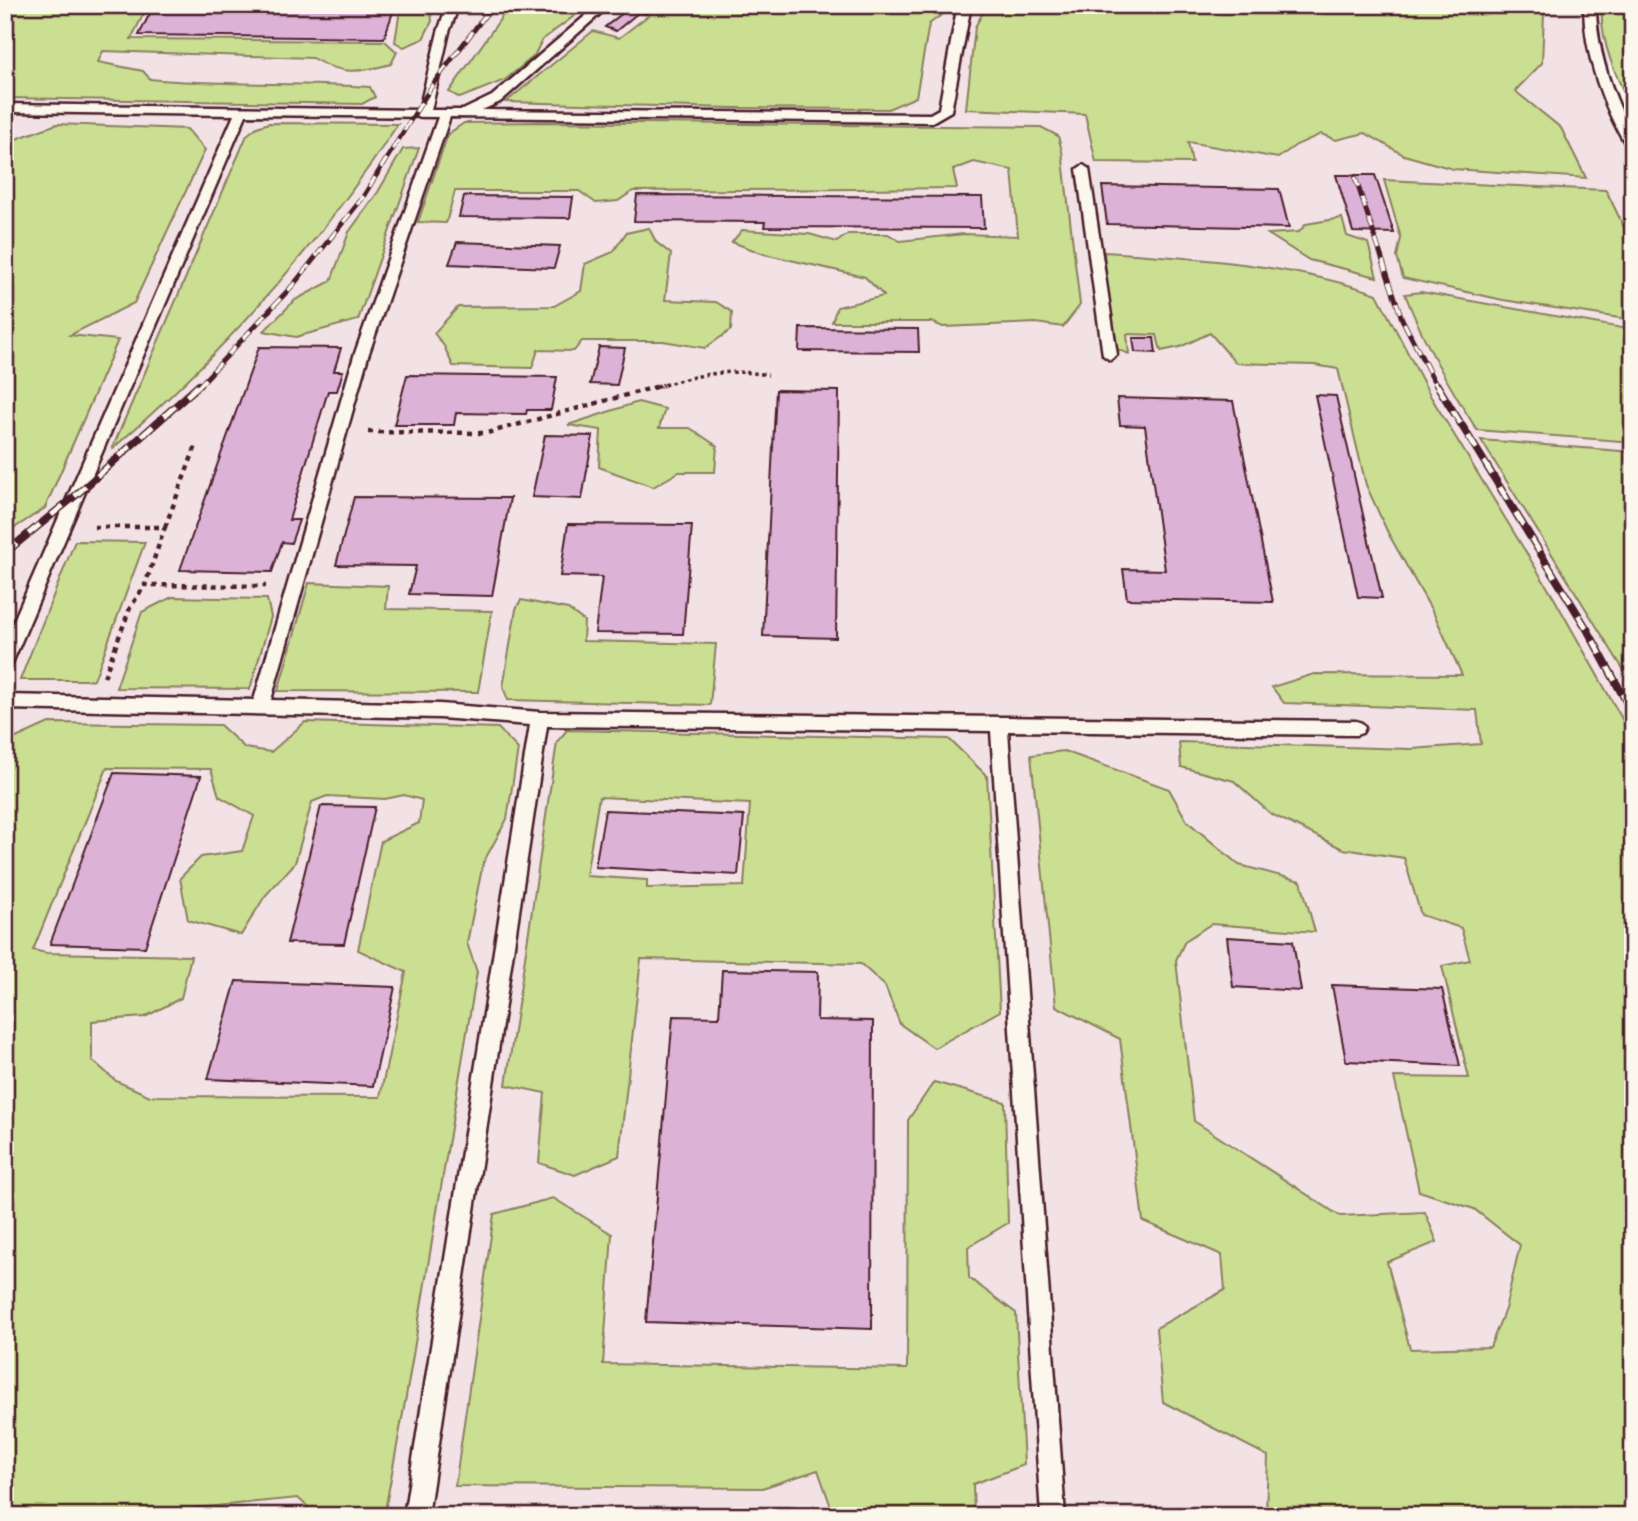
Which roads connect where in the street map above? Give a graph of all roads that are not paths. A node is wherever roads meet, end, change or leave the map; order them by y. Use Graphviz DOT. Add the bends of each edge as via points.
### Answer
graph roads {
  1 [pos="439,5"];
  2 [pos="453,5"];
  3 [pos="605,5"];
  4 [pos="966,5"];
  5 [pos="1590,5"];
  6 [pos="442,32"];
  7 [pos="5,108"];
  8 [pos="242,111"];
  9 [pos="424,114"];
  10 [pos="445,114"];
  11 [pos="465,114"];
  12 [pos="1633,147"];
  13 [pos="1083,169"];
  14 [pos="1110,355"];
  15 [pos="5,661"];
  16 [pos="5,702"];
  17 [pos="261,707"];
  18 [pos="540,719"];
  19 [pos="999,726"];
  20 [pos="1356,728"];
  21 [pos="416,1516"];
  22 [pos="1053,1516"];
  1 -- 6 [label="lane"];
  2 -- 6 [label="lane"];
  3 -- 11 [label="lane" via="496,99"];
  4 -- 11 [label="lane" via="945,111 932,118"];
  5 -- 12 [label="lane" via="1588,22 1599,63"];
  6 -- 9 [label="lane"];
  7 -- 8 [label="lane"];
  8 -- 9 [label="lane"];
  8 -- 15 [label="lane"];
  9 -- 10 [label="lane"];
  10 -- 11 [label="lane"];
  10 -- 17 [label="lane" via="339,432"];
  13 -- 14 [label="lane"];
  16 -- 17 [label="lane"];
  17 -- 18 [label="lane" via="440,711"];
  18 -- 19 [label="lane"];
  18 -- 21 [label="lane"];
  19 -- 20 [label="lane"];
  19 -- 22 [label="lane"];
}
